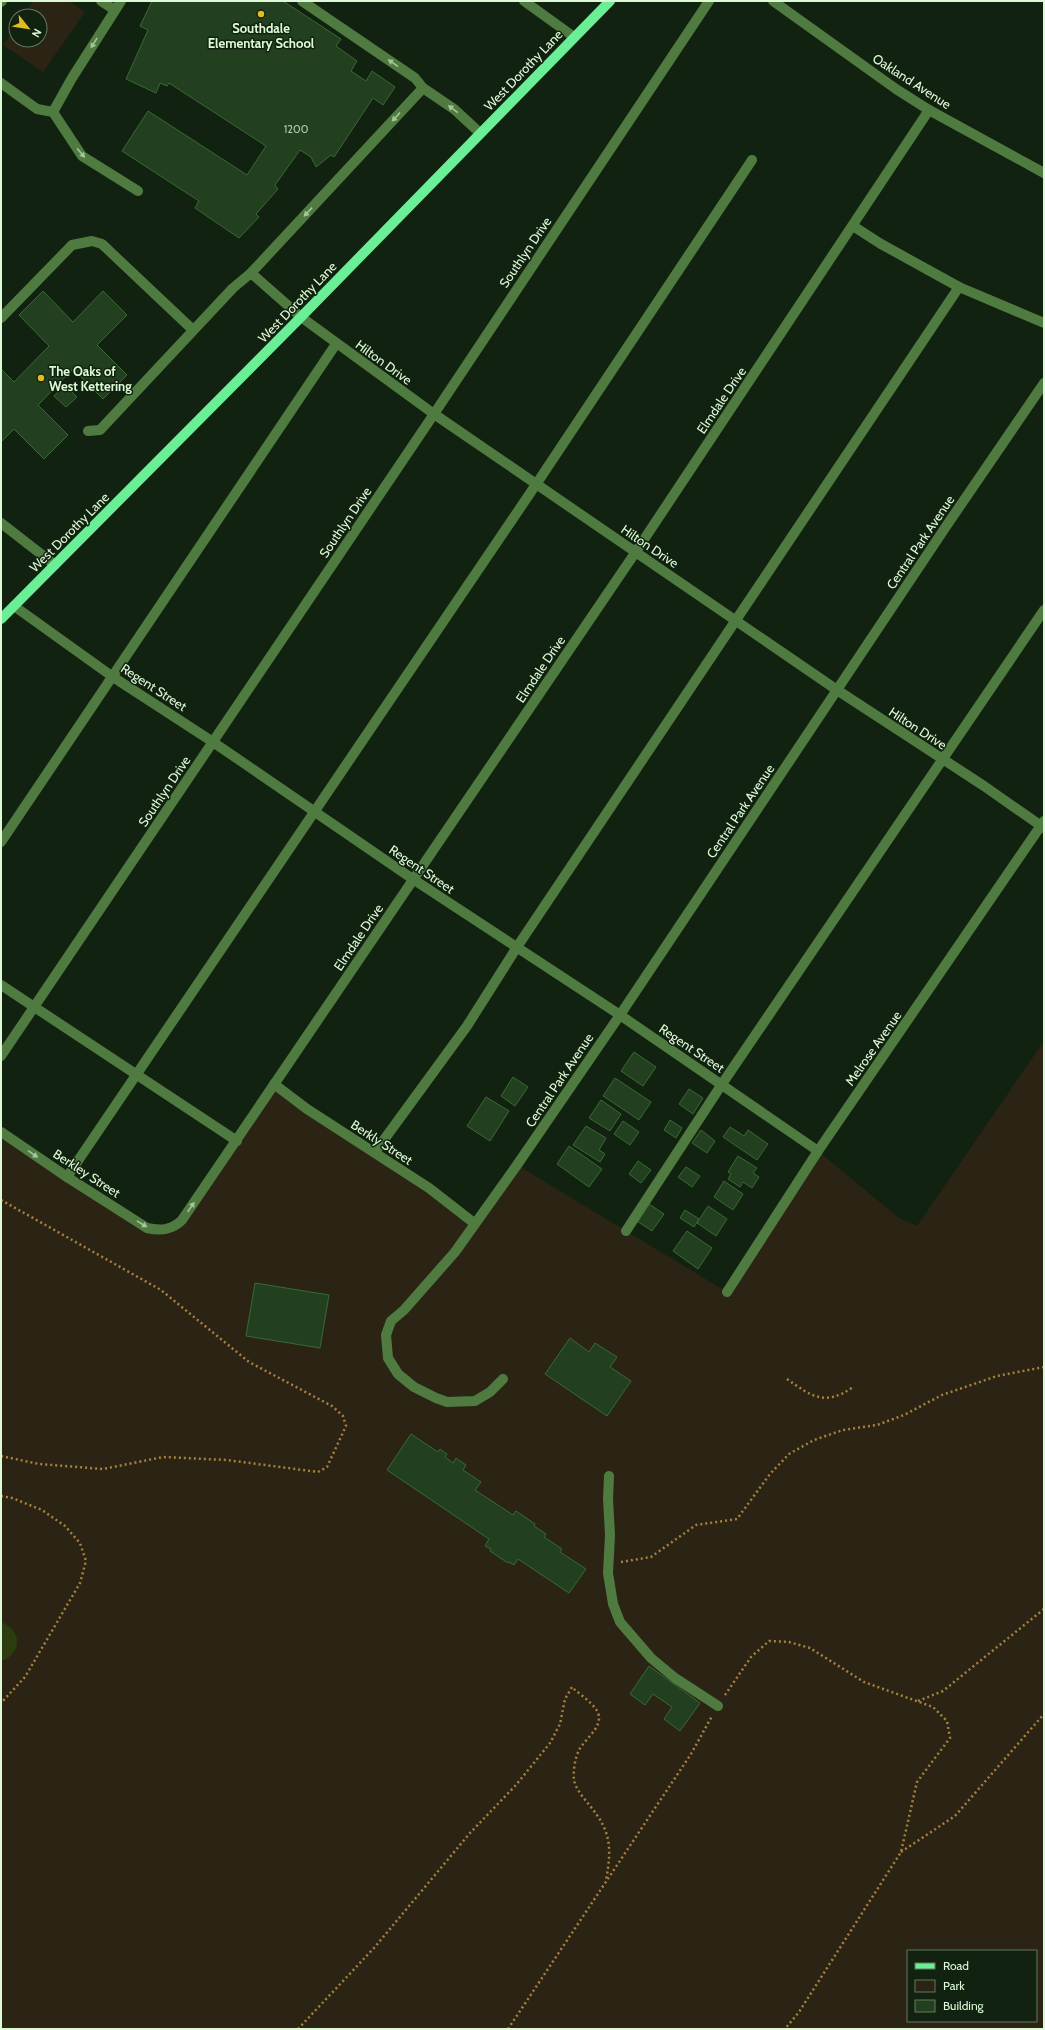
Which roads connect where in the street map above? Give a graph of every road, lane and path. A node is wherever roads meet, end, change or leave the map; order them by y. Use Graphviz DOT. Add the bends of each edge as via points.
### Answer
graph roads {
  1 [pos="101,1"];
  2 [pos="302,1"];
  3 [pos="524,1"];
  4 [pos="610,1"];
  5 [pos="709,1"];
  6 [pos="773,1"];
  7 [pos="118,5"];
  8 [pos="574,37"];
  9 [pos="1,83"];
  10 [pos="423,88"];
  11 [pos="930,110"];
  12 [pos="53,112"];
  13 [pos="480,134"];
  14 [pos="752,160"];
  15 [pos="1044,173"];
  16 [pos="138,191"];
  17 [pos="853,226"];
  18 [pos="251,273"];
  19 [pos="959,287"];
  20 [pos="301,317"];
  21 [pos="1,318"];
  22 [pos="1044,323"];
  23 [pos="193,330"];
  24 [pos="336,344"];
  25 [pos="1044,383"];
  26 [pos="434,414"];
  27 [pos="88,430"];
  28 [pos="537,483"];
  29 [pos="1,523"];
  30 [pos="635,553"];
  31 [pos="55,565"];
  32 [pos="14,606"];
  33 [pos="1044,610"];
  34 [pos="1,618"];
  35 [pos="737,620"];
  36 [pos="113,676"];
  37 [pos="837,690"];
  38 [pos="213,742"];
  39 [pos="942,759"];
  40 [pos="315,811"];
  41 [pos="1043,825"];
  42 [pos="1,842"];
  43 [pos="413,879"];
  44 [pos="517,947"];
  45 [pos="1,984"];
  46 [pos="34,1007"];
  47 [pos="620,1015"];
  48 [pos="1,1056"];
  49 [pos="137,1074"];
  50 [pos="274,1084"];
  51 [pos="722,1084"];
  52 [pos="1,1132"];
  53 [pos="237,1141"];
  54 [pos="818,1151"];
  55 [pos="375,1152"];
  56 [pos="67,1177"];
  57 [pos="1,1200"];
  58 [pos="474,1223"];
  59 [pos="161,1230"];
  60 [pos="626,1231"];
  61 [pos="727,1292"];
  62 [pos="1044,1367"];
  63 [pos="504,1379"];
  64 [pos="787,1380"];
  65 [pos="853,1388"];
  66 [pos="1,1456"];
  67 [pos="609,1476"];
  68 [pos="1,1496"];
  69 [pos="608,1561"];
  70 [pos="1044,1610"];
  71 [pos="918,1701"];
  72 [pos="1,1703"];
  73 [pos="718,1706"];
  74 [pos="1044,1714"];
  75 [pos="901,1852"];
  76 [pos="606,1882"];
  77 [pos="298,2029"];
  78 [pos="508,2029"];
  79 [pos="785,2029"];
  1 -- 7 [label="street"];
  10 -- 2 [label="street, one-way" via="415,78"];
  3 -- 8 [label="street"];
  4 -- 8 [label="main road, West Dorothy Lane"];
  5 -- 26 [label="street, Southlyn Drive"];
  6 -- 11 [label="street, Oakland Avenue" via="896,89"];
  7 -- 12 [label="street, one-way"];
  8 -- 13 [label="main road, West Dorothy Lane"];
  9 -- 12 [label="street" via="37,109"];
  13 -- 10 [label="street, one-way" via="454,109"];
  10 -- 18 [label="street, one-way"];
  11 -- 15 [label="street, Oakland Avenue"];
  11 -- 17 [label="street, Elmdale Drive"];
  12 -- 16 [label="street, one-way" via="82,156"];
  13 -- 20 [label="main road, West Dorothy Lane"];
  14 -- 28 [label="street"];
  17 -- 19 [label="street"];
  17 -- 30 [label="street, Elmdale Drive"];
  18 -- 20 [label="street, Hilton Drive"];
  18 -- 23 [label="street"];
  19 -- 22 [label="street"];
  19 -- 35 [label="street"];
  20 -- 24 [label="street, Hilton Drive"];
  20 -- 31 [label="main road, West Dorothy Lane"];
  21 -- 23 [label="street" via="72,245 92,241 102,244"];
  23 -- 27 [label="street" via="100,430"];
  24 -- 26 [label="street, Hilton Drive"];
  24 -- 36 [label="street"];
  25 -- 37 [label="street, Central Park Avenue"];
  26 -- 28 [label="street, Hilton Drive"];
  26 -- 38 [label="street, Southlyn Drive"];
  28 -- 30 [label="street, Hilton Drive"];
  28 -- 40 [label="street"];
  29 -- 31 [label="street"];
  30 -- 35 [label="street, Hilton Drive"];
  30 -- 43 [label="street, Elmdale Drive"];
  31 -- 32 [label="main road, West Dorothy Lane"];
  32 -- 34 [label="main road, West Dorothy Lane"];
  32 -- 36 [label="street, Regent Street"];
  33 -- 39 [label="street"];
  35 -- 37 [label="street, Hilton Drive"];
  35 -- 44 [label="street"];
  36 -- 38 [label="street, Regent Street"];
  36 -- 42 [label="street"];
  37 -- 39 [label="street, Hilton Drive"];
  37 -- 47 [label="street, Central Park Avenue"];
  38 -- 40 [label="street, Regent Street"];
  38 -- 46 [label="street, Southlyn Drive"];
  39 -- 41 [label="street, Hilton Drive"];
  39 -- 51 [label="street"];
  40 -- 43 [label="street, Regent Street"];
  40 -- 49 [label="street"];
  41 -- 54 [label="street, Melrose Avenue"];
  43 -- 44 [label="street, Regent Street"];
  43 -- 50 [label="street, Elmdale Drive"];
  44 -- 47 [label="street, Regent Street"];
  44 -- 55 [label="street" via="467,1026"];
  45 -- 46 [label="street"];
  46 -- 48 [label="street, Southlyn Drive"];
  46 -- 49 [label="street"];
  47 -- 51 [label="street, Regent Street"];
  47 -- 58 [label="street, Central Park Avenue"];
  49 -- 53 [label="street"];
  49 -- 56 [label="street"];
  50 -- 53 [label="street, Elmdale Drive"];
  50 -- 55 [label="street, Berkly Street"];
  51 -- 54 [label="street, Regent Street"];
  51 -- 60 [label="street"];
  52 -- 56 [label="street, Berkley Street, one-way"];
  59 -- 53 [label="street, Elmdale Drive, one-way" via="170,1229 182,1220"];
  54 -- 61 [label="street, Melrose Avenue"];
  55 -- 58 [label="street, Berkly Street" via="430,1188"];
  56 -- 59 [label="street, Berkley Street, one-way" via="147,1228"];
  57 -- 66 [label="path" via="161,1290 249,1362 332,1406 343,1416 346,1426 327,1467 318,1472 227,1460 163,1457 103,1469 39,1464"];
  58 -- 63 [label="street, Central Park Avenue" via="455,1252 404,1310 391,1321 386,1335 388,1358 398,1374 414,1387 447,1402 475,1401"];
  62 -- 69 [label="path" via="997,1376 942,1396 904,1415 814,1440 789,1454 770,1474 736,1519 696,1526 651,1557 628,1562"];
  64 -- 65 [label="path" via="809,1395 819,1397 842,1396"];
  67 -- 69 [label="street"];
  68 -- 72 [label="path" via="42,1510 65,1526 80,1543 86,1561 80,1583 24,1677"];
  69 -- 73 [label="street" via="613,1604 620,1622 628,1633 651,1658 675,1678"];
  70 -- 71 [label="path" via="943,1691"];
  71 -- 73 [label="path" via="864,1682 810,1648 789,1642 768,1641 751,1657"];
  71 -- 75 [label="path" via="933,1707 947,1721 950,1738 917,1782"];
  73 -- 76 [label="path" via="691,1754"];
  74 -- 75 [label="path" via="955,1816"];
  75 -- 79 [label="path" via="800,2012"];
  76 -- 77 [label="path" via="609,1843 605,1827 580,1793 574,1780 575,1761 599,1719 596,1709 572,1687 565,1699 560,1724 550,1743 516,1785 470,1833 374,1948"];
  76 -- 78 [label="path"];
}
